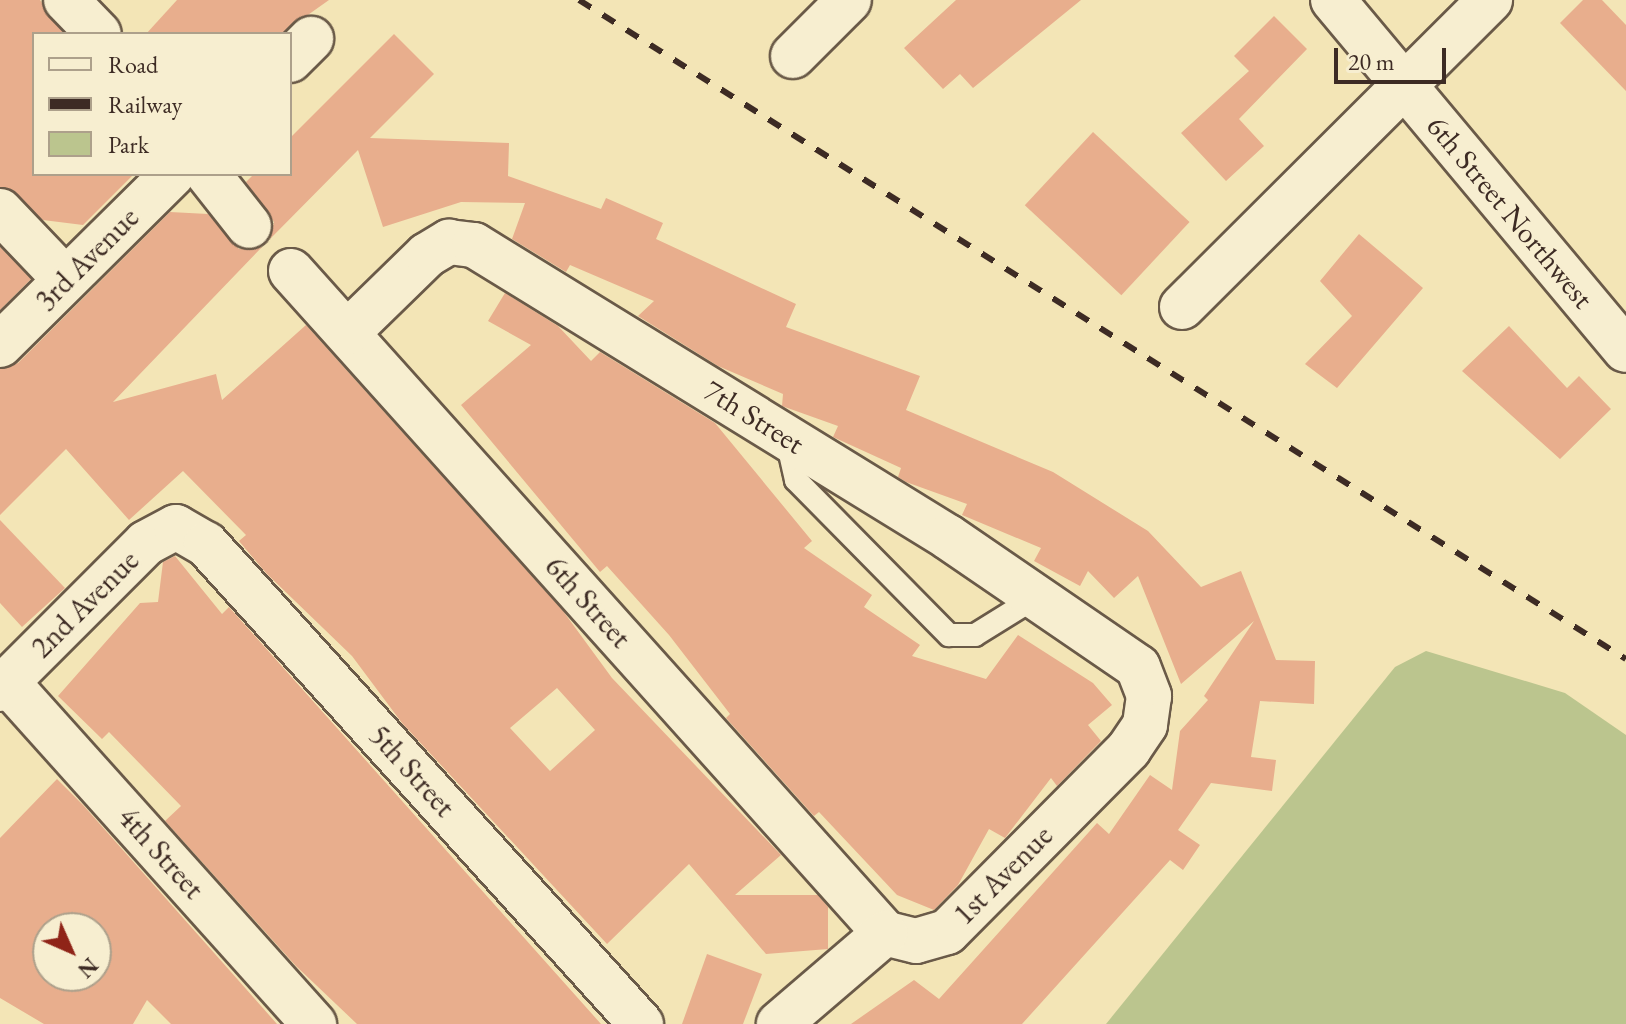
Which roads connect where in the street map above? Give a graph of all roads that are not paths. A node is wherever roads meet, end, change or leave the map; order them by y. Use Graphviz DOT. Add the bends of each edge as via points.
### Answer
graph roads {
  1 [pos="66,0"];
  2 [pos="849,0"];
  3 [pos="1333,0"];
  4 [pos="1490,0"];
  5 [pos="97,32"];
  6 [pos="793,56"];
  7 [pos="1406,87"];
  8 [pos="171,176"];
  9 [pos="210,176"];
  10 [pos="0,211"];
  11 [pos="249,226"];
  12 [pos="291,271"];
  13 [pos="66,280"];
  14 [pos="1182,307"];
  15 [pos="348,332"];
  16 [pos="0,345"];
  17 [pos="1626,350"];
  18 [pos="787,438"];
  19 [pos="176,527"];
  20 [pos="1038,596"];
  21 [pos="3,685"];
  22 [pos="1149,696"];
  23 [pos="885,933"];
  24 [pos="314,1024"];
  25 [pos="641,1024"];
  26 [pos="779,1024"];
  1 -- 5 [label="street"];
  2 -- 6 [label="street"];
  3 -- 7 [label="street, 6th Street Northwest"];
  4 -- 7 [label="street"];
  7 -- 14 [label="street"];
  7 -- 17 [label="street, 6th Street Northwest"];
  8 -- 13 [label="street, 3rd Avenue"];
  9 -- 11 [label="street"];
  10 -- 13 [label="street"];
  12 -- 15 [label="street, 6th Street"];
  13 -- 16 [label="street, 3rd Avenue"];
  15 -- 18 [label="street, 7th Street" via="427,255 449,242 474,245"];
  15 -- 23 [label="street, 6th Street"];
  18 -- 20 [label="street, 7th Street"];
  18 -- 20 [label="lane" via="796,480 949,635 975,635"];
  19 -- 21 [label="street, 2nd Avenue" via="146,543"];
  19 -- 25 [label="street, 5th Street" via="206,544"];
  20 -- 22 [label="street, 7th Street" via="1117,648 1138,667"];
  21 -- 24 [label="street, 4th Street"];
  22 -- 23 [label="street, 1st Avenue" via="1145,725 1129,749 947,932 916,941"];
  23 -- 26 [label="street"];
}
